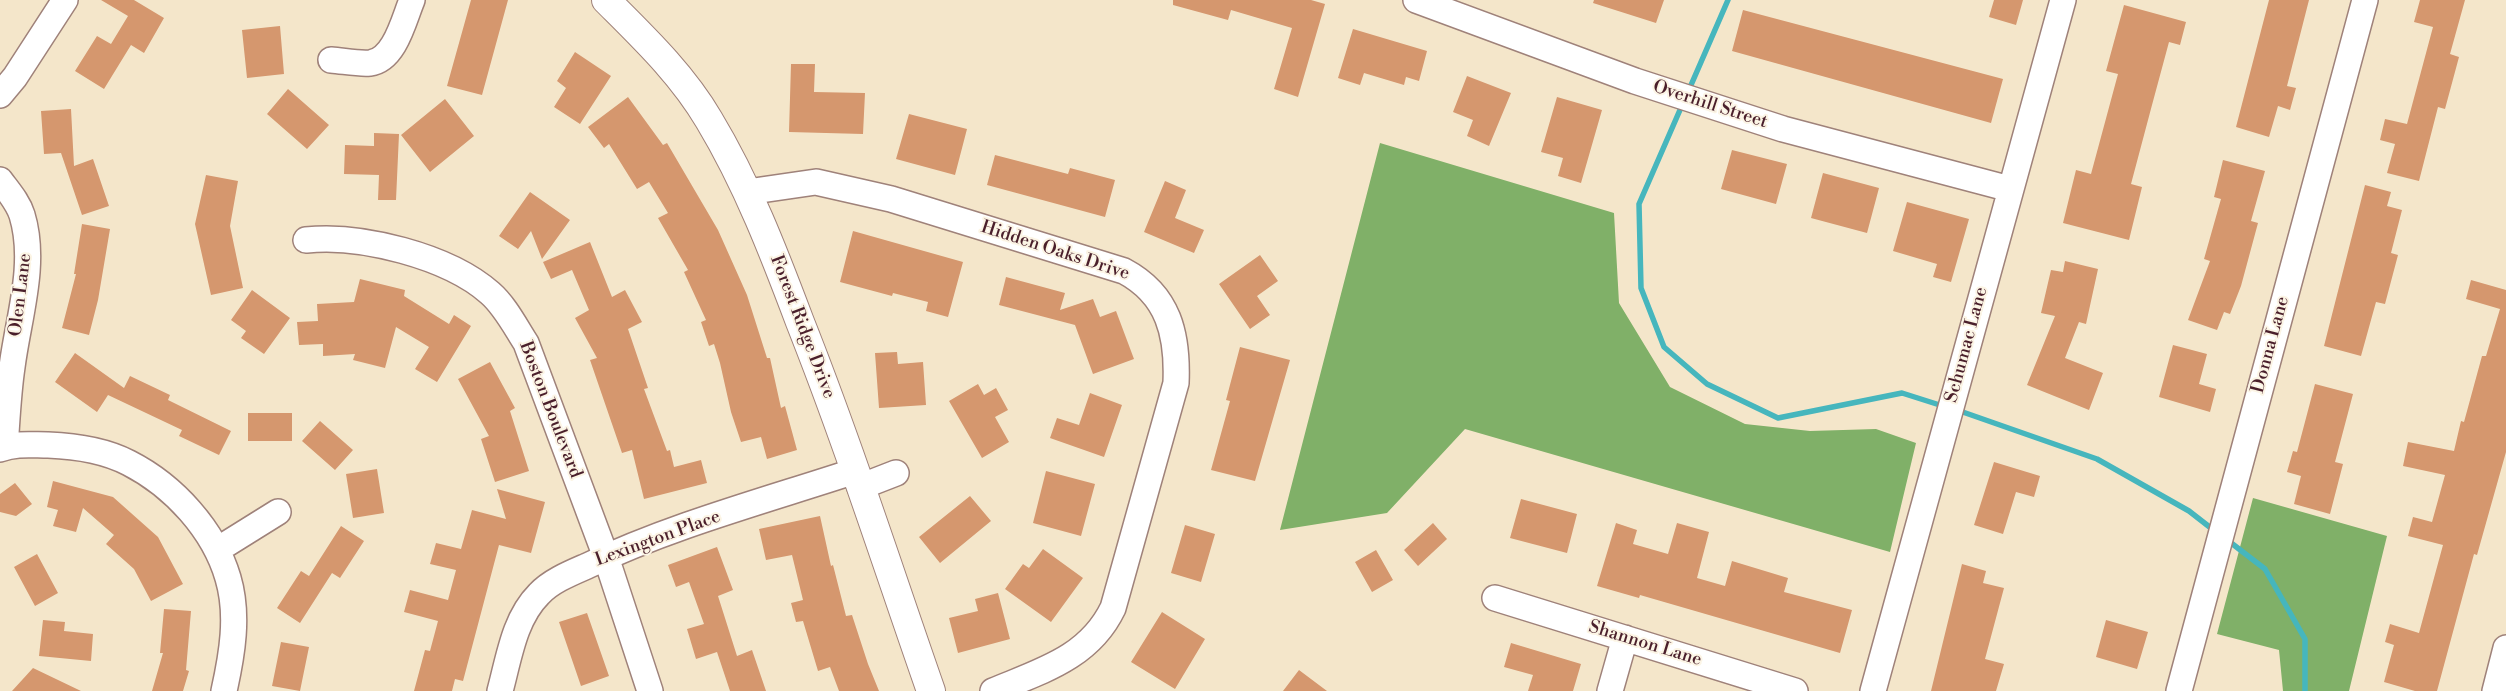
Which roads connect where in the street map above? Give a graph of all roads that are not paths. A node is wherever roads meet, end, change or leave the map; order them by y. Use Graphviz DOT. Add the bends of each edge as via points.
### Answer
graph roads {
  1 [pos="65,0"];
  2 [pos="412,0"];
  3 [pos="606,0"];
  4 [pos="1416,0"];
  5 [pos="2063,0"];
  6 [pos="2365,0"];
  7 [pos="331,60"];
  8 [pos="0,95"];
  9 [pos="0,180"];
  10 [pos="2010,188"];
  11 [pos="747,192"];
  12 [pos="306,240"];
  13 [pos="2,448"];
  14 [pos="896,473"];
  15 [pos="857,479"];
  16 [pos="278,512"];
  17 [pos="217,550"];
  18 [pos="606,557"];
  19 [pos="1495,598"];
  20 [pos="1625,638"];
  21 [pos="2506,648"];
  22 [pos="224,691"];
  23 [pos="500,691"];
  24 [pos="650,691"];
  25 [pos="931,691"];
  26 [pos="993,691"];
  27 [pos="1610,691"];
  28 [pos="1794,691"];
  29 [pos="1873,691"];
  30 [pos="2179,691"];
  31 [pos="2495,691"];
  1 -- 8 [label="street"];
  2 -- 7 [label="street" via="392,48 384,57 372,63"];
  3 -- 11 [label="main road, Forest Ridge Drive" via="685,85 709,120"];
  4 -- 10 [label="street, Overhill Street" via="1685,97 1783,128"];
  5 -- 10 [label="street, Schumac Lane"];
  6 -- 30 [label="street, Donna Lane"];
  9 -- 13 [label="street, Olen Lane" via="22,214 27,257"];
  10 -- 29 [label="street, Schumac Lane"];
  11 -- 15 [label="main road, Forest Ridge Drive" via="821,374"];
  11 -- 26 [label="street, Hidden Oaks Drive" via="816,182 891,198 1124,271 1142,281 1154,293 1172,329 1177,356 1176,383 1113,608 1094,639 1060,663"];
  12 -- 18 [label="street, Boston Boulevard" via="350,239 386,246 430,260 490,293 526,343"];
  13 -- 17 [label="street" via="14,444 65,446 109,454 130,463 174,494 192,513"];
  14 -- 15 [label="street, Lexington Place"];
  15 -- 18 [label="street, Lexington Place" via="623,548"];
  15 -- 25 [label="main road, Forest Ridge Drive"];
  16 -- 17 [label="street"];
  17 -- 22 [label="street" via="234,603 234,626"];
  18 -- 23 [label="street, Lexington Place" via="559,579 540,592 527,608 515,633"];
  18 -- 24 [label="street, Boston Boulevard"];
  19 -- 20 [label="street, Shannon Lane"];
  20 -- 27 [label="street"];
  20 -- 28 [label="street, Shannon Lane"];
  21 -- 31 [label="street"];
}
